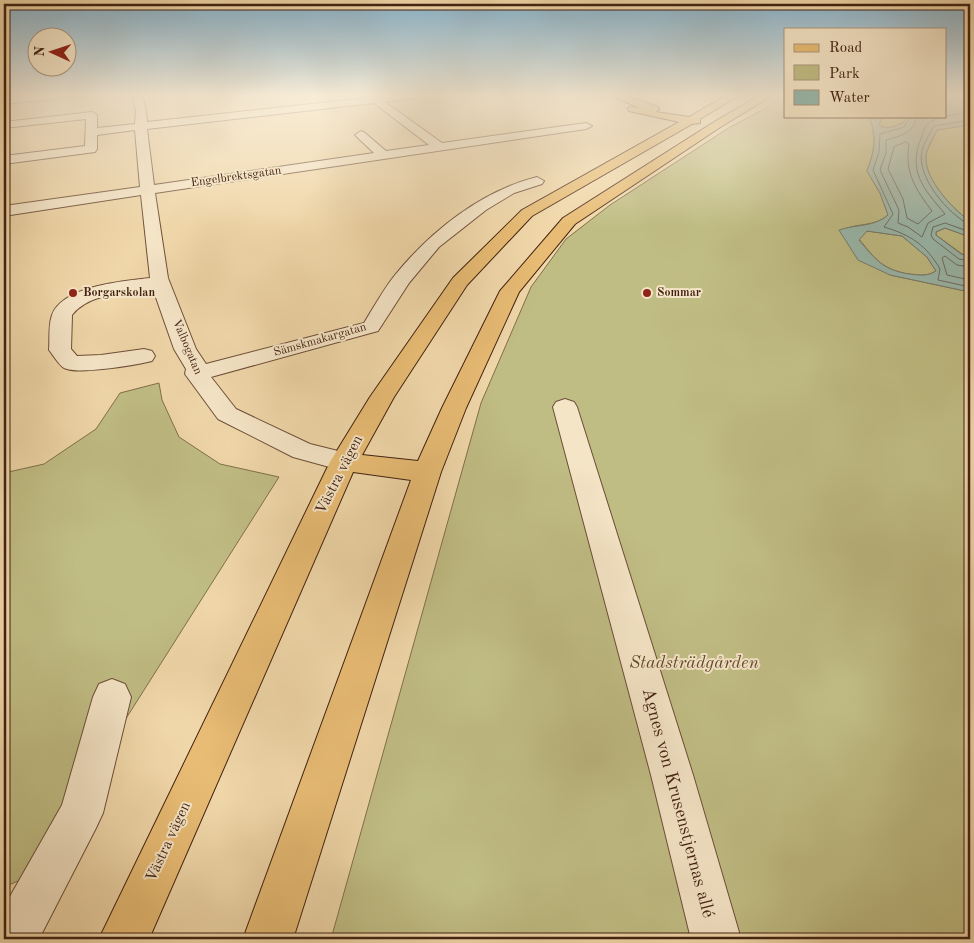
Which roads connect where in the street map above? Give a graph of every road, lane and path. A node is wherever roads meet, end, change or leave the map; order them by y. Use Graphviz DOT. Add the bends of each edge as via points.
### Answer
graph roads {
  1 [pos="91,139"];
  2 [pos="115,139"];
  3 [pos="143,139"];
  4 [pos="366,139"];
  5 [pos="366,139"];
  6 [pos="428,139"];
  7 [pos="500,139"];
  8 [pos="658,139"];
  9 [pos="695,139"];
  10 [pos="91,145"];
  11 [pos="350,145"];
  12 [pos="440,148"];
  13 [pos="384,156"];
  14 [pos="4,160"];
  15 [pos="234,161"];
  16 [pos="244,176"];
  17 [pos="537,182"];
  18 [pos="148,190"];
  19 [pos="4,211"];
  20 [pos="160,282"];
  21 [pos="144,356"];
  22 [pos="196,374"];
  23 [pos="565,407"];
  24 [pos="344,462"];
  25 [pos="427,472"];
  26 [pos="112,697"];
  27 [pos="13,939"];
  28 [pos="124,939"];
  29 [pos="268,939"];
  30 [pos="716,939"];
  1 -- 10 [label="street"];
  2 -- 10 [label="street"];
  3 -- 18 [label="street, Valbogatan"];
  4 -- 11 [label="street"];
  5 -- 13 [label="street"];
  6 -- 12 [label="street"];
  7 -- 12 [label="street, Engelbrektsgatan"];
  8 -- 24 [label="main road, Västra vägen" via="527,213 460,282 382,397"];
  9 -- 25 [label="main road" via="569,221 510,291"];
  10 -- 14 [label="street" via="91,149"];
  12 -- 13 [label="street, Engelbrektsgatan"];
  13 -- 16 [label="street, Engelbrektsgatan"];
  15 -- 16 [label="street"];
  16 -- 18 [label="street, Engelbrektsgatan"];
  17 -- 22 [label="street, Sämskmakargatan" via="495,198 433,243 401,280 371,327"];
  18 -- 19 [label="street, Engelbrektsgatan"];
  18 -- 20 [label="street, Valbogatan"];
  20 -- 21 [label="street" via="102,291 73,302 62,314 60,350 71,363"];
  20 -- 22 [label="street, Valbogatan" via="185,349 197,369"];
  22 -- 24 [label="street, Valbogatan" via="227,414 302,451"];
  23 -- 30 [label="street, Agnes von Krusenstjernas allé"];
  24 -- 25 [label="main road, Valbogatan"];
  24 -- 28 [label="main road, Västra vägen"];
  25 -- 29 [label="main road"];
  26 -- 27 [label="street" via="81,813"];
}
